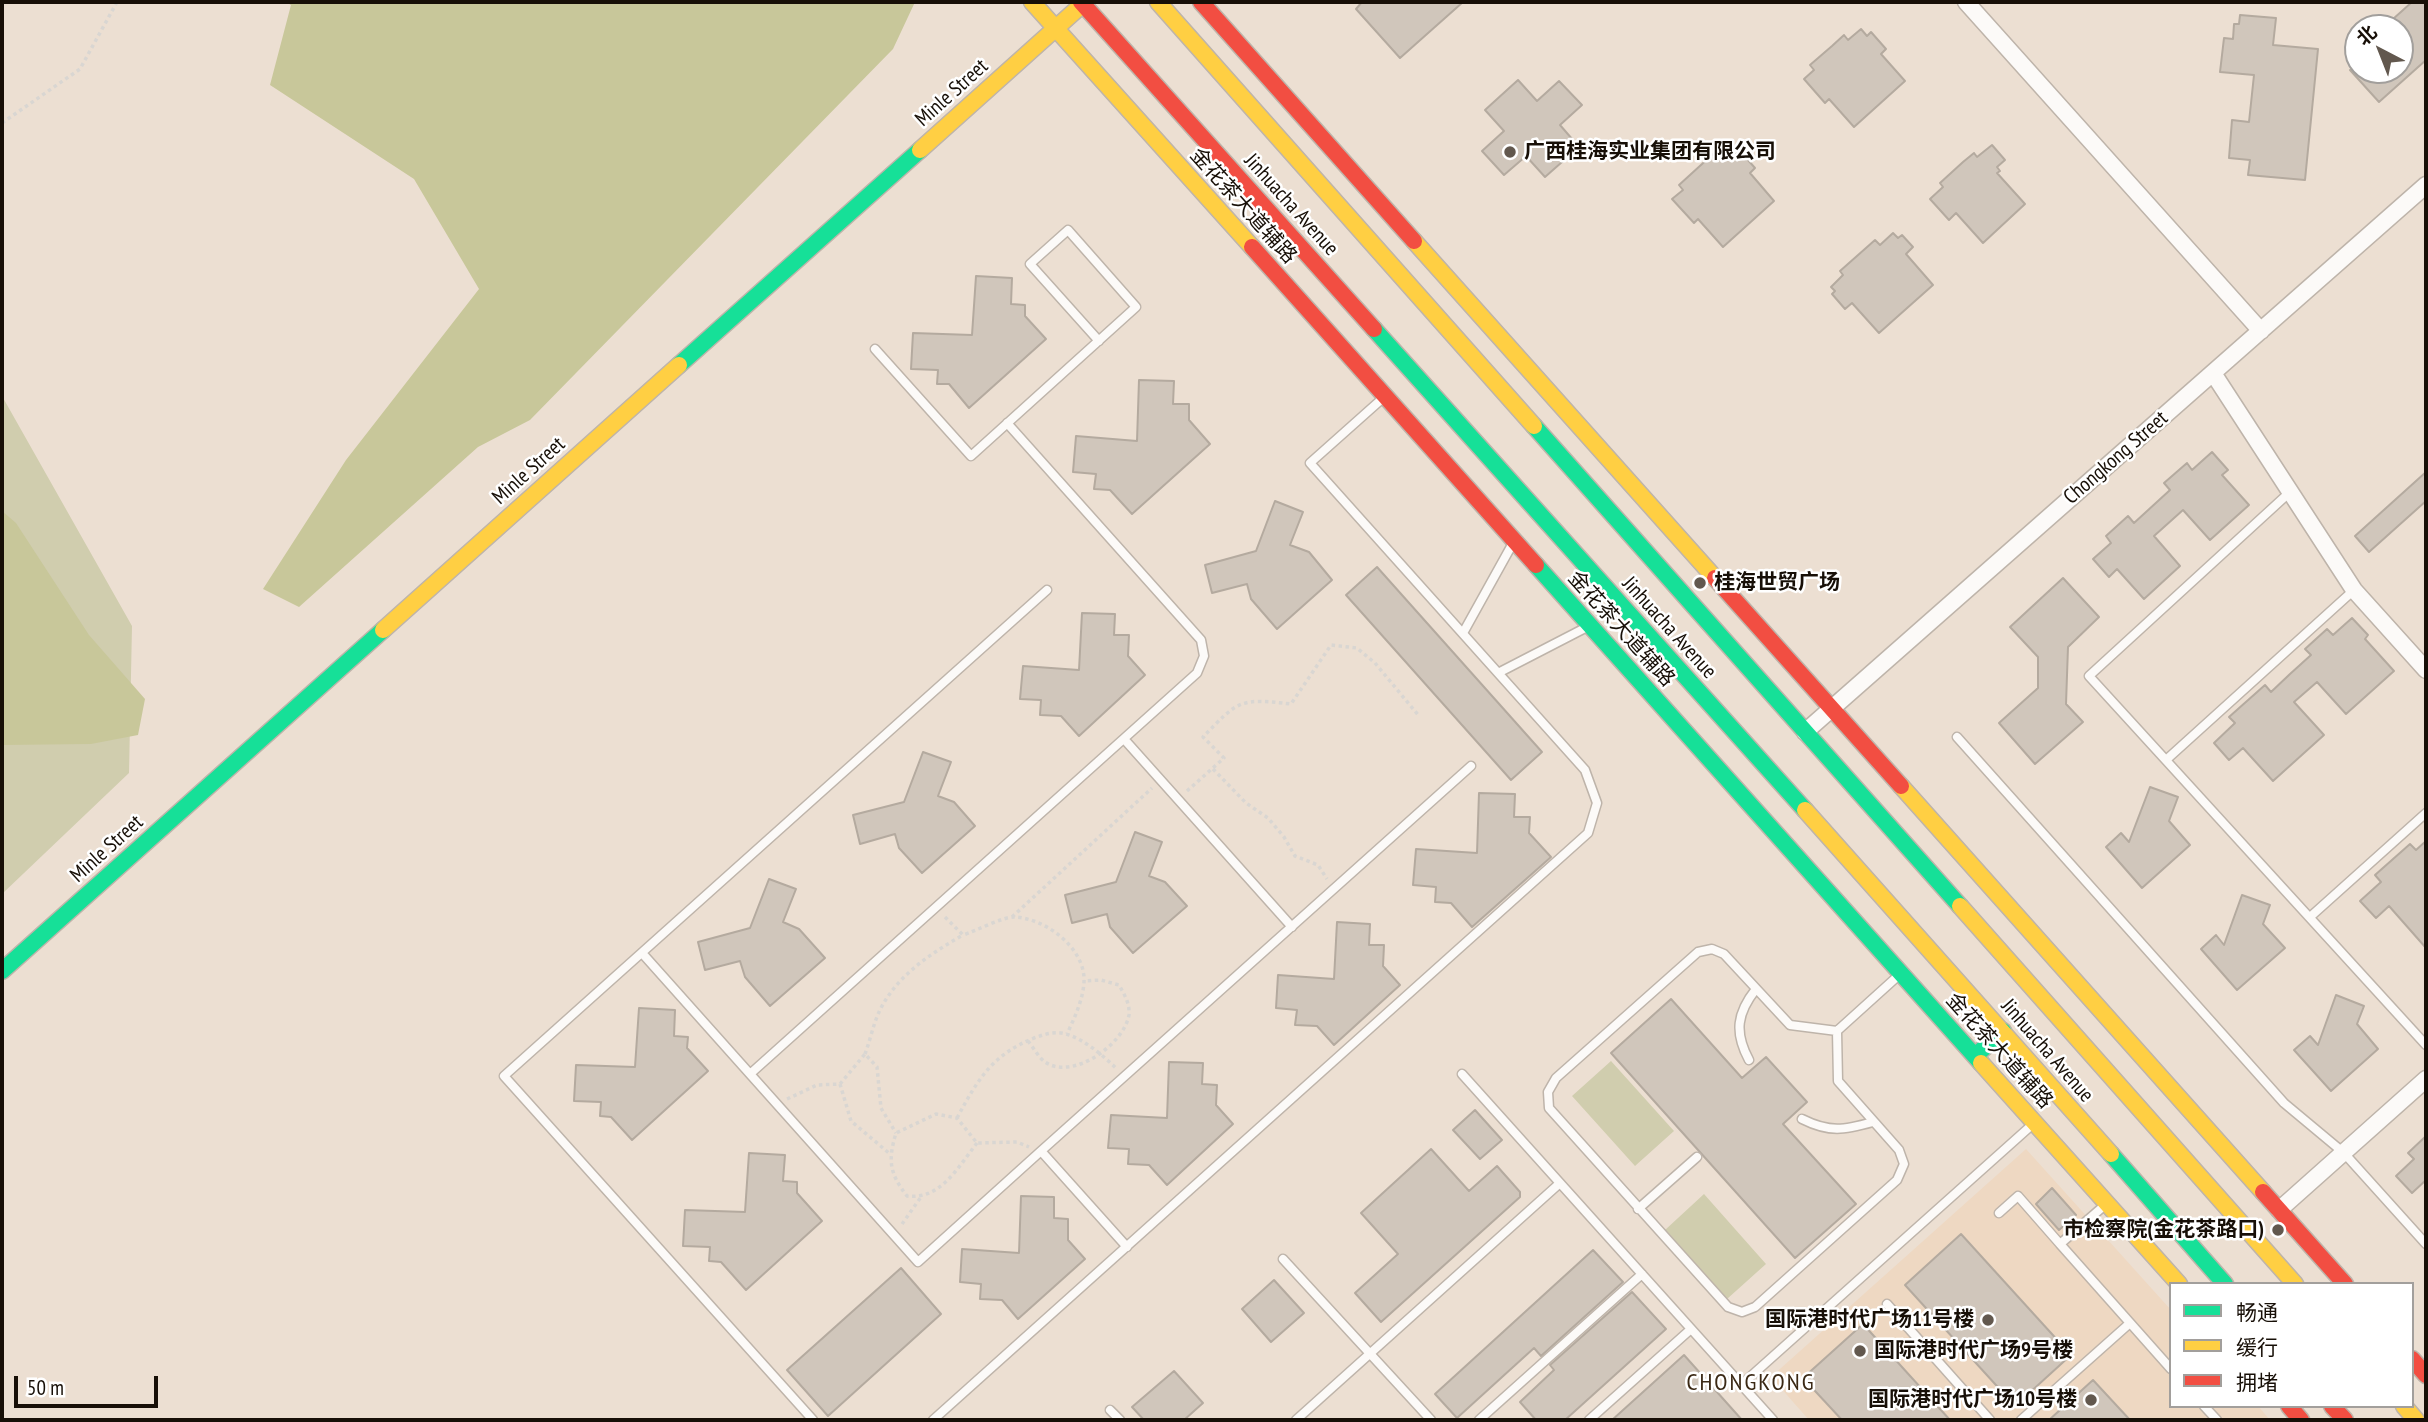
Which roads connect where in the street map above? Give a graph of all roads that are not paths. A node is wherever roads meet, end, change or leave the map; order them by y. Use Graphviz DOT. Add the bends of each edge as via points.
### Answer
graph roads {
  1 [pos="1032,2"];
  2 [pos="1083,2"];
  3 [pos="1158,2"];
  4 [pos="1201,2"];
  5 [pos="1966,2"];
  6 [pos="1055,28"];
  7 [pos="2426,185"];
  8 [pos="2261,331"];
  9 [pos="1099,341"];
  10 [pos="875,349"];
  11 [pos="2213,373"];
  12 [pos="1385,396"];
  13 [pos="1007,423"];
  14 [pos="2290,492"];
  15 [pos="1514,541"];
  16 [pos="1047,590"];
  17 [pos="2354,590"];
  18 [pos="1590,625"];
  19 [pos="1463,633"];
  20 [pos="2426,670"];
  21 [pos="1498,673"];
  22 [pos="1832,708"];
  23 [pos="1805,732"];
  24 [pos="1957,737"];
  25 [pos="1124,739"];
  26 [pos="2166,760"];
  27 [pos="1471,766"];
  28 [pos="2426,813"];
  29 [pos="2310,917"];
  30 [pos="1292,927"];
  31 [pos="642,953"];
  32 [pos="2,971"];
  33 [pos="1902,973"];
  34 [pos="1756,989"];
  35 [pos="1837,1031"];
  36 [pos="2003,1031"];
  37 [pos="2426,1045"];
  38 [pos="1975,1056"];
  39 [pos="1749,1060"];
  40 [pos="750,1074"];
  41 [pos="1462,1074"];
  42 [pos="2426,1079"];
  43 [pos="1802,1119"];
  44 [pos="1873,1122"];
  45 [pos="2035,1122"];
  46 [pos="1041,1152"];
  47 [pos="2344,1153"];
  48 [pos="1697,1157"];
  49 [pos="1560,1183"];
  50 [pos="2107,1203"];
  51 [pos="1639,1209"];
  52 [pos="2279,1210"];
  53 [pos="1999,1213"];
  54 [pos="2060,1244"];
  55 [pos="2426,1244"];
  56 [pos="1126,1247"];
  57 [pos="1283,1259"];
  58 [pos="1642,1274"];
  59 [pos="2177,1282"];
  60 [pos="2223,1282"];
  61 [pos="2293,1282"];
  62 [pos="2343,1282"];
  63 [pos="1887,1304"];
  64 [pos="2130,1323"];
  65 [pos="1691,1329"];
  66 [pos="1370,1354"];
  67 [pos="2169,1367"];
  68 [pos="1741,1385"];
  69 [pos="1111,1410"];
  70 [pos="813,1420"];
  71 [pos="933,1420"];
  72 [pos="1120,1420"];
  73 [pos="1296,1420"];
  74 [pos="1431,1420"];
  75 [pos="1479,1420"];
  76 [pos="1589,1420"];
  77 [pos="1773,1420"];
  78 [pos="1990,1420"];
  79 [pos="2021,1420"];
  1 -- 6 [label="main road, 金花茶大道辅路"];
  2 -- 6 [label="main road, Minle Street"];
  2 -- 36 [label="main road, Jinhuacha Avenue"];
  3 -- 23 [label="main road, Jinhuacha Avenue"];
  4 -- 22 [label="main road"];
  5 -- 8 [label="street"];
  6 -- 12 [label="main road, 金花茶大道辅路"];
  6 -- 32 [label="main road, Minle Street"];
  7 -- 8 [label="street, Chongkong Street"];
  8 -- 11 [label="street, Chongkong Street"];
  9 -- 9 [label="lane" via="1136,307 1068,230 1030,264"];
  9 -- 13 [label="lane"];
  10 -- 13 [label="lane" via="971,456"];
  11 -- 14 [label="street"];
  11 -- 22 [label="street, Chongkong Street"];
  12 -- 15 [label="main road, 金花茶大道辅路"];
  12 -- 19 [label="lane" via="1310,463"];
  13 -- 25 [label="lane" via="1201,640 1204,656 1197,673"];
  14 -- 17 [label="street"];
  14 -- 26 [label="lane" via="2090,676"];
  15 -- 18 [label="main road, 金花茶大道辅路"];
  15 -- 19 [label="lane"];
  16 -- 31 [label="lane"];
  17 -- 20 [label="street"];
  17 -- 26 [label="lane"];
  18 -- 21 [label="lane"];
  18 -- 33 [label="main road, 金花茶大道辅路"];
  19 -- 21 [label="lane"];
  21 -- 56 [label="lane" via="1585,770 1597,803 1588,833"];
  22 -- 23 [label="street, Chongkong Street"];
  22 -- 52 [label="main road"];
  23 -- 61 [label="main road, Jinhuacha Avenue"];
  24 -- 47 [label="lane" via="2284,1103"];
  25 -- 30 [label="lane"];
  25 -- 40 [label="lane"];
  26 -- 29 [label="lane"];
  27 -- 30 [label="lane"];
  28 -- 29 [label="lane"];
  29 -- 37 [label="lane"];
  30 -- 46 [label="lane"];
  31 -- 40 [label="lane"];
  31 -- 70 [label="lane" via="504,1076"];
  33 -- 35 [label="lane"];
  33 -- 38 [label="main road, 金花茶大道辅路"];
  34 -- 35 [label="lane" via="1790,1025"];
  34 -- 39 [label="lane" via="1743,1006 1740,1030"];
  34 -- 51 [label="lane" via="1724,954 1712,948 1698,952 1556,1078 1548,1092 1549,1108"];
  35 -- 44 [label="lane" via="1838,1081"];
  36 -- 38 [label="main road"];
  36 -- 60 [label="main road, Jinhuacha Avenue"];
  38 -- 45 [label="main road, 金花茶大道辅路"];
  40 -- 46 [label="lane" via="918,1262"];
  41 -- 49 [label="lane"];
  42 -- 47 [label="street"];
  43 -- 44 [label="lane" via="1834,1130"];
  44 -- 51 [label="lane" via="1899,1150 1904,1164 1897,1180 1755,1307 1742,1312 1728,1307"];
  45 -- 50 [label="main road, 金花茶大道辅路"];
  45 -- 68 [label="lane"];
  46 -- 56 [label="lane"];
  47 -- 52 [label="street"];
  47 -- 55 [label="lane"];
  48 -- 51 [label="lane"];
  49 -- 58 [label="lane"];
  49 -- 66 [label="lane"];
  50 -- 54 [label="lane"];
  50 -- 59 [label="main road, 金花茶大道辅路"];
  52 -- 62 [label="main road"];
  53 -- 54 [label="lane" via="2018,1196"];
  54 -- 64 [label="lane"];
  56 -- 71 [label="lane"];
  57 -- 66 [label="lane"];
  58 -- 65 [label="lane"];
  58 -- 75 [label="lane"];
  63 -- 78 [label="lane"];
  64 -- 67 [label="lane"];
  64 -- 79 [label="lane"];
  65 -- 68 [label="lane"];
  65 -- 76 [label="lane"];
  66 -- 73 [label="lane"];
  66 -- 74 [label="lane"];
  68 -- 77 [label="lane"];
  69 -- 72 [label="lane"];
}
